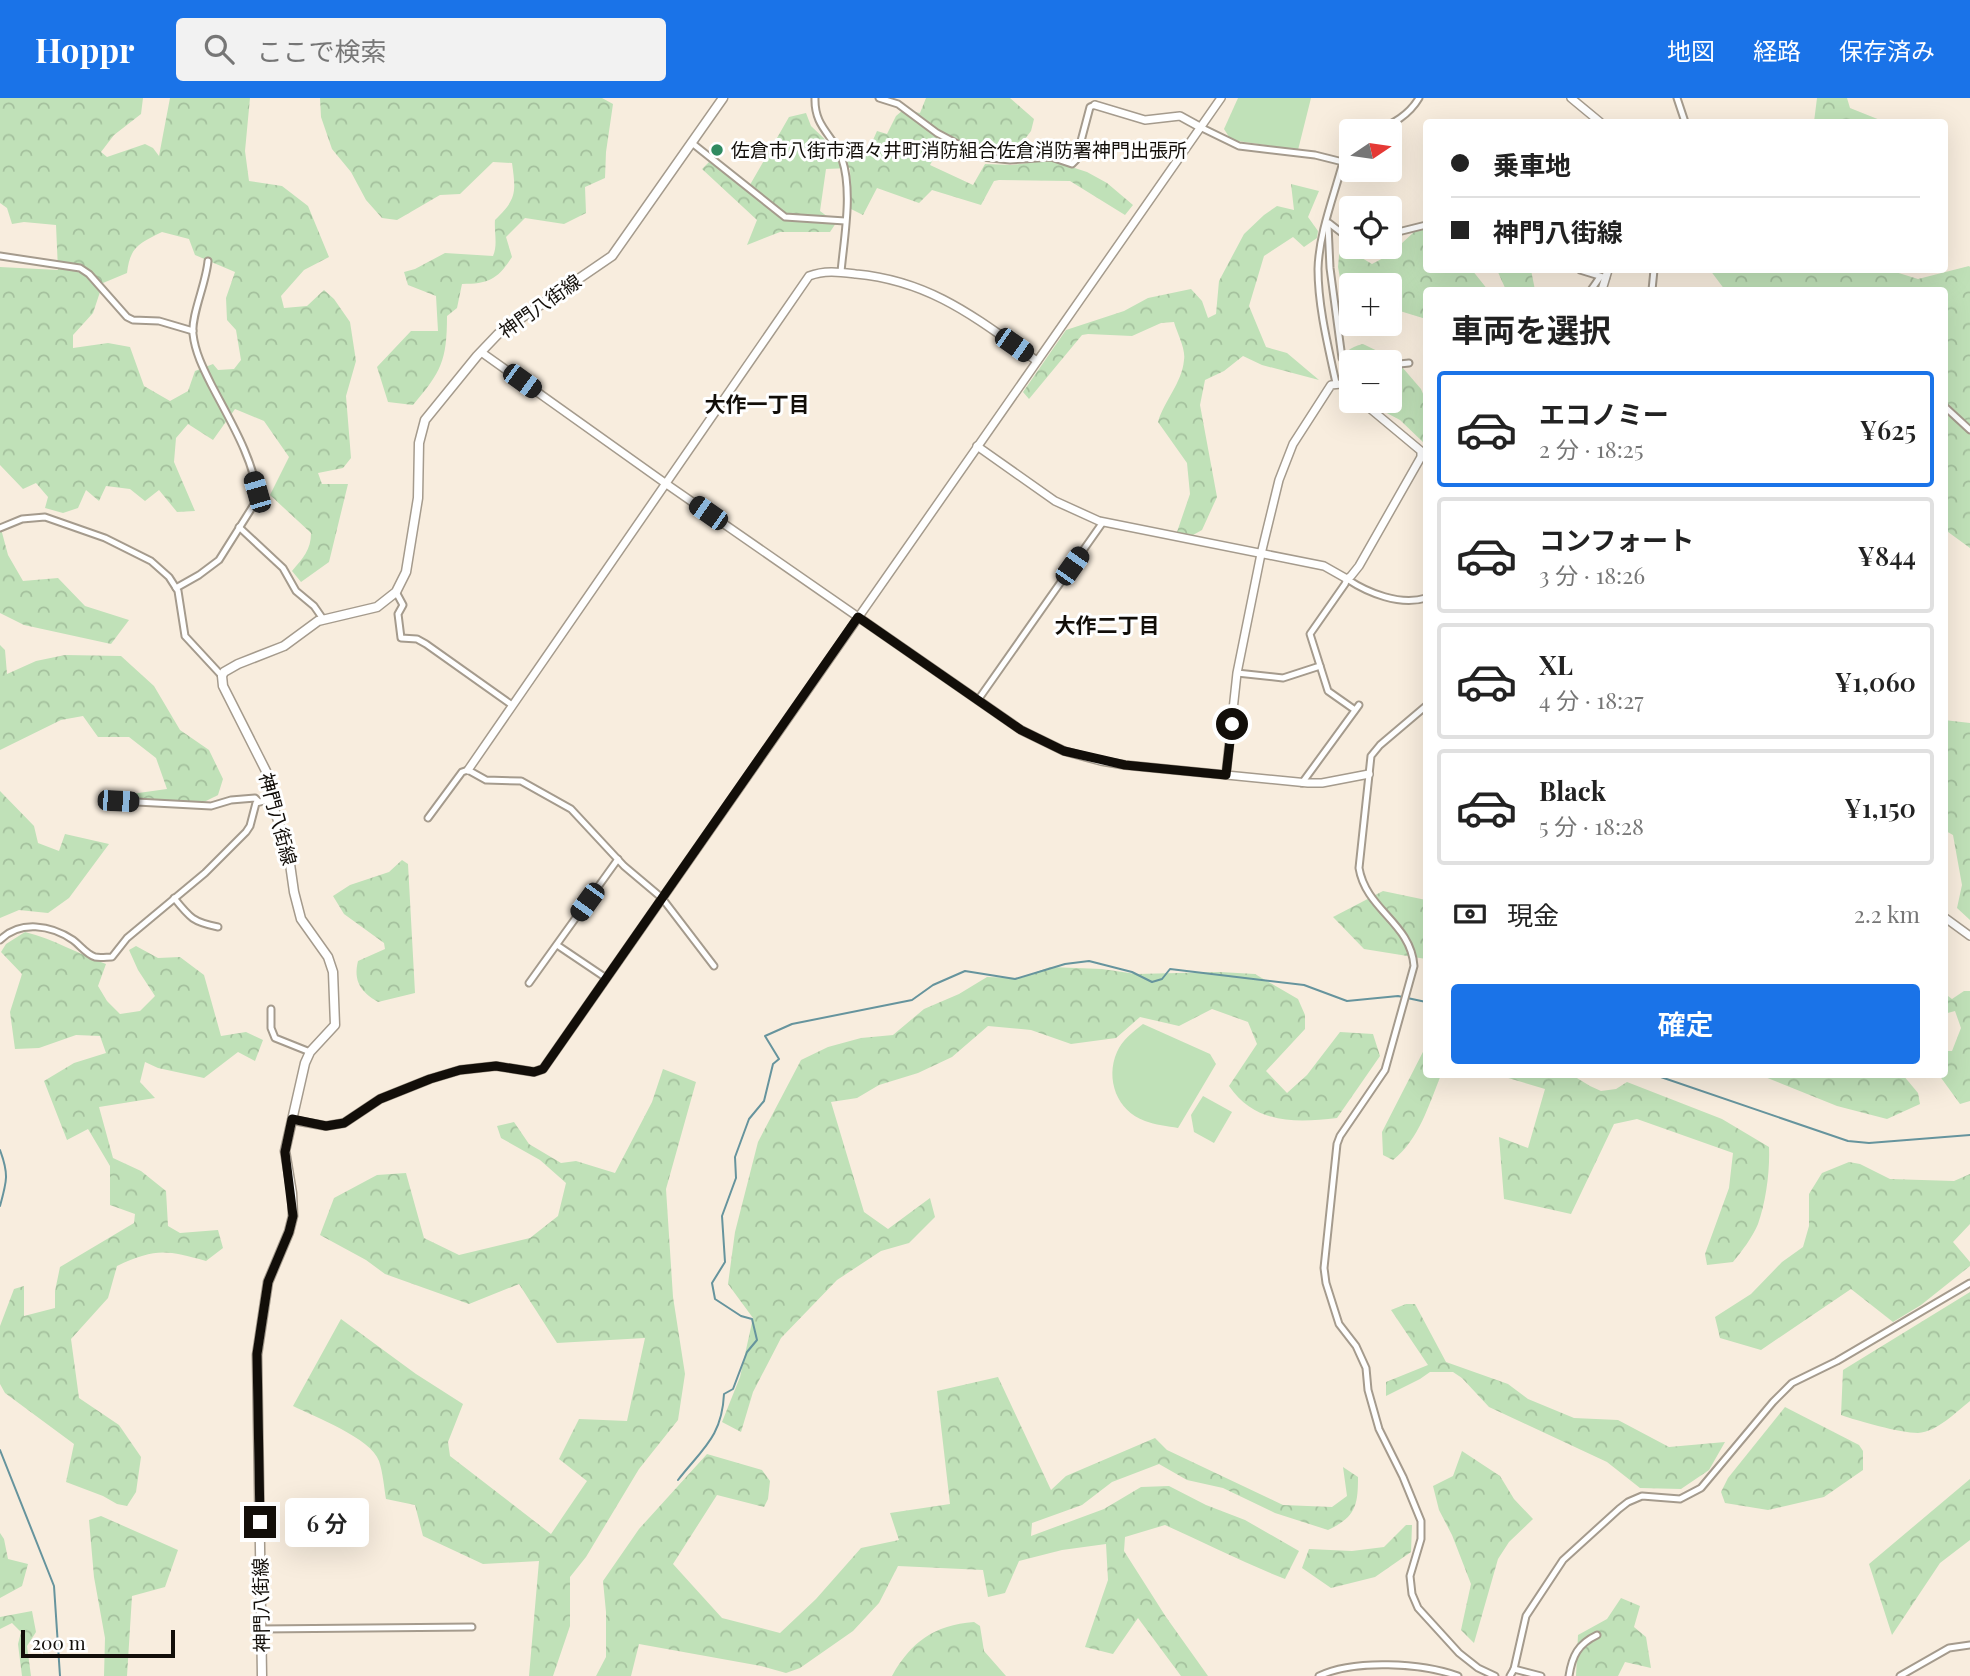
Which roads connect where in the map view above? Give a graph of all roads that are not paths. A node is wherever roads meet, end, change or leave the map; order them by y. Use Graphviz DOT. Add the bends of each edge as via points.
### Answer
graph roads {
  1 [pos="723,98"];
  2 [pos="815,98"];
  3 [pos="879,98"];
  4 [pos="1221,98"];
  5 [pos="1419,98"];
  6 [pos="1571,98"];
  7 [pos="1677,98"];
  8 [pos="1095,104"];
  9 [pos="1400,119"];
  10 [pos="1596,119"];
  11 [pos="1684,119"];
  12 [pos="1200,127"];
  13 [pos="692,143"];
  14 [pos="845,221"];
  15 [pos="1327,222"];
  16 [pos="1423,226"];
  17 [pos="1339,231"];
  18 [pos="1402,231"];
  19 [pos="0,256"];
  20 [pos="208,261"];
  21 [pos="841,272"];
  22 [pos="1589,273"];
  23 [pos="1606,273"];
  24 [pos="1603,278"];
  25 [pos="1594,287"];
  26 [pos="1602,287"];
  27 [pos="193,331"];
  28 [pos="1341,350"];
  29 [pos="481,352"];
  30 [pos="1037,361"];
  31 [pos="1409,363"];
  32 [pos="1402,364"];
  33 [pos="1336,383"];
  34 [pos="1339,384"];
  35 [pos="1948,410"];
  36 [pos="1376,413"];
  37 [pos="1970,430"];
  38 [pos="977,446"];
  39 [pos="1423,449"];
  40 [pos="1423,452"];
  41 [pos="665,483"];
  42 [pos="1103,522"];
  43 [pos="239,527"];
  44 [pos="0,528"];
  45 [pos="1261,554"];
  46 [pos="1347,579"];
  47 [pos="176,588"];
  48 [pos="396,592"];
  49 [pos="1423,599"];
  50 [pos="858,617"];
  51 [pos="323,619"];
  52 [pos="1320,666"];
  53 [pos="1237,673"];
  54 [pos="222,676"];
  55 [pos="978,700"];
  56 [pos="512,705"];
  57 [pos="1423,709"];
  58 [pos="468,770"];
  59 [pos="1369,774"];
  60 [pos="1226,775"];
  61 [pos="1301,783"];
  62 [pos="272,799"];
  63 [pos="118,801"];
  64 [pos="258,801"];
  65 [pos="428,818"];
  66 [pos="618,859"];
  67 [pos="174,898"];
  68 [pos="662,898"];
  69 [pos="1948,920"];
  70 [pos="218,927"];
  71 [pos="1970,936"];
  72 [pos="0,940"];
  73 [pos="556,945"];
  74 [pos="714,966"];
  75 [pos="606,978"];
  76 [pos="529,983"];
  77 [pos="271,1009"];
  78 [pos="310,1052"];
  79 [pos="292,1119"];
  80 [pos="1970,1283"];
  81 [pos="472,1627"];
  82 [pos="261,1629"];
  83 [pos="1597,1635"];
  84 [pos="1970,1645"];
  85 [pos="1514,1669"];
  86 [pos="262,1676"];
  87 [pos="1319,1676"];
  88 [pos="1458,1676"];
  89 [pos="1495,1676"];
  90 [pos="1510,1676"];
  91 [pos="1541,1676"];
  92 [pos="1569,1676"];
  93 [pos="1900,1676"];
  1 -- 13 [label="main road, 神門八街線"];
  2 -- 14 [label="street" via="817,120 838,145 846,174"];
  3 -- 8 [label="street" via="898,104 937,134 982,157 1051,157 1072,164 1090,107"];
  4 -- 12 [label="street"];
  5 -- 9 [label="street"];
  6 -- 10 [label="street"];
  7 -- 11 [label="street"];
  8 -- 12 [label="street" via="1144,120 1180,116"];
  12 -- 15 [label="street" via="1238,146 1346,160"];
  12 -- 30 [label="street"];
  13 -- 14 [label="street" via="785,217"];
  13 -- 29 [label="main road, 神門八街線" via="607,260 512,323"];
  14 -- 21 [label="street"];
  15 -- 17 [label="street"];
  15 -- 28 [label="street"];
  15 -- 33 [label="street" via="1318,269"];
  16 -- 18 [label="street"];
  19 -- 27 [label="street" via="80,268 127,317"];
  20 -- 27 [label="street"];
  21 -- 30 [label="street" via="882,276 940,296"];
  21 -- 41 [label="street" via="809,276"];
  22 -- 24 [label="street"];
  23 -- 24 [label="street"];
  24 -- 25 [label="street"];
  24 -- 26 [label="street"];
  27 -- 43 [label="street" via="199,359 236,435 257,492 257,503"];
  29 -- 41 [label="street"];
  29 -- 48 [label="main road, 神門八街線" via="423,427 408,560"];
  30 -- 38 [label="street"];
  31 -- 32 [label="street"];
  33 -- 34 [label="street"];
  33 -- 45 [label="street" via="1293,444"];
  35 -- 37 [label="street"];
  36 -- 39 [label="street"];
  38 -- 42 [label="street" via="1055,501"];
  38 -- 50 [label="street"];
  40 -- 46 [label="street" via="1359,566"];
  41 -- 50 [label="street"];
  41 -- 56 [label="street"];
  42 -- 45 [label="street"];
  42 -- 55 [label="street"];
  43 -- 47 [label="street" via="219,560"];
  43 -- 51 [label="street" via="283,568 296,591"];
  44 -- 47 [label="street" via="30,517 45,517 136,552 158,566"];
  45 -- 46 [label="street" via="1324,566"];
  45 -- 53 [label="street"];
  46 -- 49 [label="street" via="1365,591 1388,597"];
  46 -- 52 [label="street" via="1310,634"];
  47 -- 54 [label="street" via="185,636"];
  48 -- 51 [label="main road" via="377,607"];
  48 -- 56 [label="street" via="403,606 398,614 401,638 426,644"];
  50 -- 55 [label="street"];
  50 -- 68 [label="street"];
  51 -- 54 [label="main road" via="284,646 238,664"];
  52 -- 53 [label="street" via="1283,677"];
  52 -- 61 [label="street" via="1328,691 1357,707"];
  53 -- 60 [label="street"];
  54 -- 62 [label="main road, 神門八街線" via="271,781"];
  55 -- 60 [label="street" via="1021,730 1079,756"];
  56 -- 58 [label="street"];
  57 -- 59 [label="street" via="1375,750"];
  58 -- 65 [label="street"];
  58 -- 66 [label="street" via="486,780 520,781 558,801 577,814"];
  59 -- 61 [label="street"];
  59 -- 89 [label="street" via="1361,881 1372,901 1405,937 1414,966 1385,1070 1337,1144 1326,1283 1339,1324 1366,1368 1379,1429 1421,1521 1421,1539 1410,1576 1418,1608 1459,1653"];
  60 -- 61 [label="street"];
  62 -- 64 [label="street"];
  62 -- 78 [label="main road, 神門八街線" via="288,850 301,919 333,972 335,1025"];
  63 -- 64 [label="street" via="211,806 230,800"];
  64 -- 67 [label="street" via="246,832"];
  66 -- 68 [label="street"];
  66 -- 73 [label="street"];
  67 -- 70 [label="street" via="191,919"];
  67 -- 72 [label="street" via="112,957 96,957 62,934 35,926"];
  68 -- 74 [label="street"];
  68 -- 75 [label="street"];
  69 -- 71 [label="street"];
  73 -- 75 [label="street"];
  73 -- 76 [label="street"];
  75 -- 79 [label="street" via="543,1069 534,1072 496,1066 460,1070 380,1099 344,1123 326,1126"];
  77 -- 78 [label="street" via="275,1038"];
  78 -- 79 [label="main road, 神門八街線"];
  79 -- 82 [label="main road, 神門八街線" via="285,1152 293,1216 268,1282 257,1354"];
  80 -- 85 [label="street" via="1792,1383 1701,1488 1680,1499 1642,1496 1619,1509 1563,1560 1548,1582 1526,1616"];
  81 -- 82 [label="street"];
  82 -- 86 [label="main road, 神門八街線"];
  83 -- 92 [label="street" via="1575,1653"];
  84 -- 93 [label="street" via="1949,1648"];
  85 -- 90 [label="street"];
  85 -- 91 [label="street"];
  87 -- 88 [label="street" via="1350,1667 1410,1666"];
}
